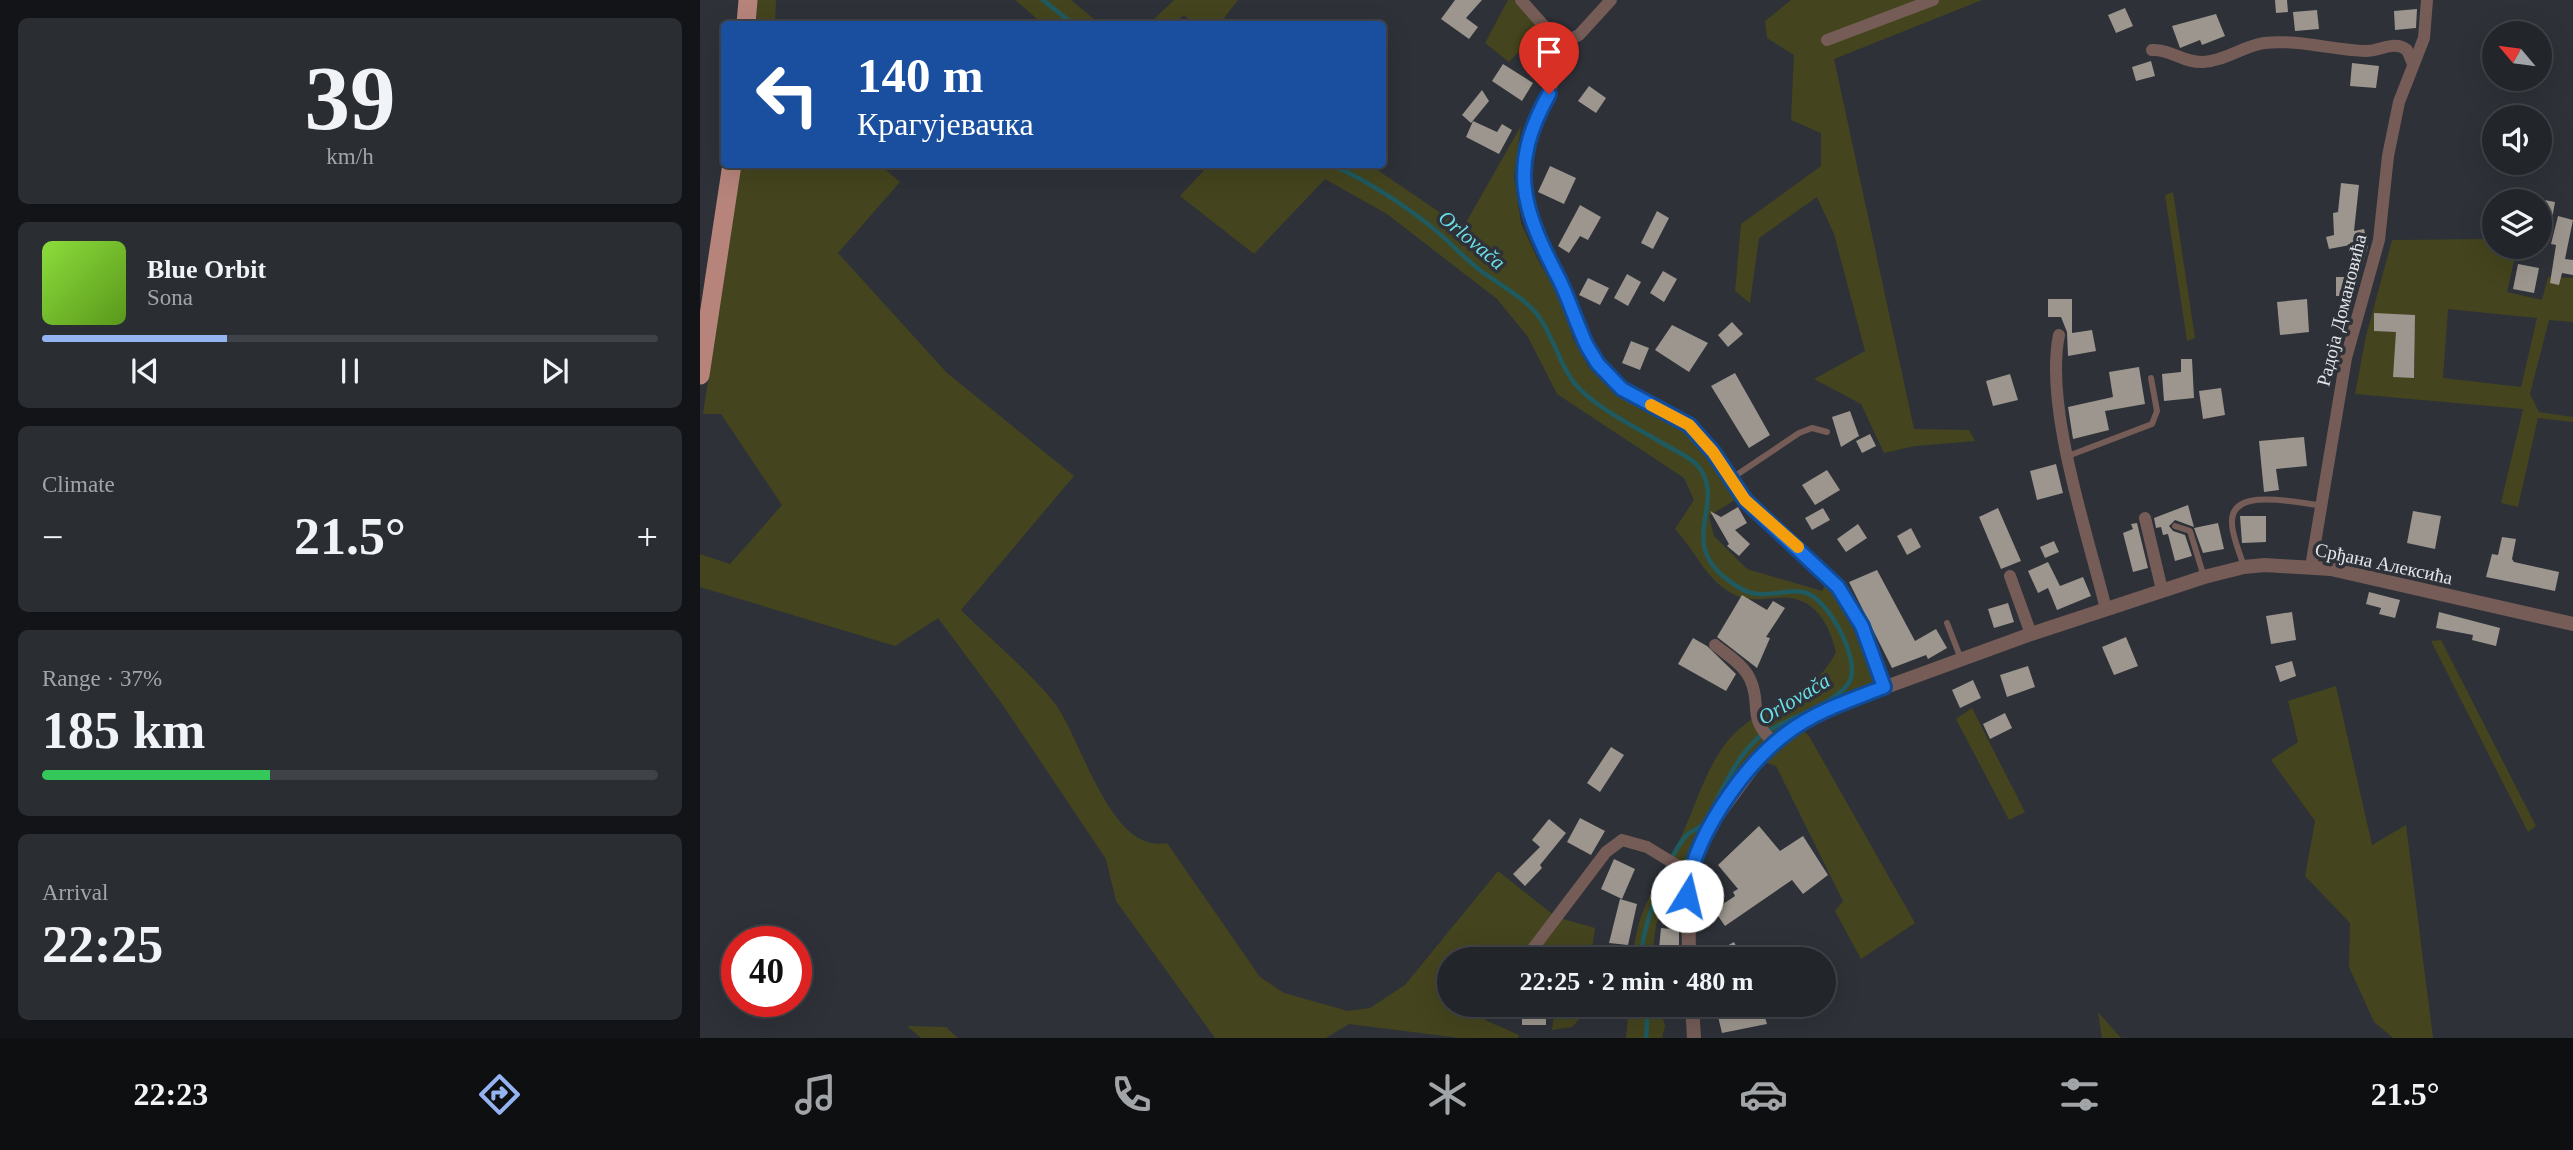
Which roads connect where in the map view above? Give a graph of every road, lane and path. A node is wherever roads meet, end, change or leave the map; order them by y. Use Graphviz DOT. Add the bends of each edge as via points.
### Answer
graph roads {
  1 [pos="748,0"];
  2 [pos="1521,0"];
  3 [pos="1611,0"];
  4 [pos="1933,0"];
  5 [pos="2427,0"];
  6 [pos="746,21"];
  7 [pos="1827,40"];
  8 [pos="1560,44"];
  9 [pos="2152,50"];
  10 [pos="2413,64"];
  11 [pos="731,168"];
  12 [pos="2059,335"];
  13 [pos="700,375"];
  14 [pos="2151,378"];
  15 [pos="1827,432"];
  16 [pos="2068,456"];
  17 [pos="1730,480"];
  18 [pos="2319,505"];
  19 [pos="2145,518"];
  20 [pos="2175,526"];
  21 [pos="2244,567"];
  22 [pos="2311,567"];
  23 [pos="2010,576"];
  24 [pos="2204,577"];
  25 [pos="2162,590"];
  26 [pos="2106,609"];
  27 [pos="1947,623"];
  28 [pos="2573,624"];
  29 [pos="2031,634"];
  30 [pos="1714,645"];
  31 [pos="1962,660"];
  32 [pos="1884,687"];
  33 [pos="1771,740"];
  34 [pos="1688,872"];
  35 [pos="1534,947"];
  36 [pos="1689,947"];
  37 [pos="1693,1017"];
  38 [pos="1694,1038"];
  1 -- 6 [label="main road"];
  2 -- 8 [label="street"];
  3 -- 8 [label="street" via="1579,35"];
  4 -- 7 [label="street"];
  5 -- 10 [label="street, Радоја Домановића" via="2424,38"];
  8 -- 17 [label="street" via="1562,66 1536,116 1524,159 1522,186 1532,226 1598,364 1622,389 1689,425"];
  9 -- 10 [label="street" via="2200,62 2266,43 2374,51 2393,45 2407,50"];
  10 -- 18 [label="street, Радоја Домановића" via="2399,102 2379,240 2346,358"];
  11 -- 13 [label="main road"];
  12 -- 16 [label="street" via="2055,373"];
  14 -- 16 [label="lane" via="2157,411 2152,424"];
  15 -- 17 [label="lane" via="1812,428 1799,433"];
  16 -- 26 [label="street"];
  17 -- 32 [label="street" via="1745,500 1838,587 1862,626"];
  18 -- 21 [label="lane" via="2262,499 2243,502 2232,523"];
  18 -- 22 [label="street, Радоја Домановића"];
  19 -- 25 [label="street"];
  20 -- 24 [label="lane" via="2190,531"];
  21 -- 22 [label="street, Срђана Алексића"];
  21 -- 24 [label="street, Срђана Алексића"];
  22 -- 28 [label="street, Срђана Алексића"];
  23 -- 29 [label="street"];
  24 -- 25 [label="street, Срђана Алексића"];
  25 -- 26 [label="street, Срђана Алексића"];
  26 -- 29 [label="street, Срђана Алексића"];
  27 -- 31 [label="lane"];
  29 -- 31 [label="street, Срђана Алексића"];
  30 -- 33 [label="street" via="1737,662 1750,680 1757,723"];
  31 -- 32 [label="street, Срђана Алексића"];
  32 -- 33 [label="street, Срђана Алексића"];
  33 -- 34 [label="street, Срђана Алексића" via="1717,816"];
  34 -- 35 [label="street" via="1656,852 1622,840"];
  34 -- 36 [label="street"];
  37 -- 38 [label="street"];
}
